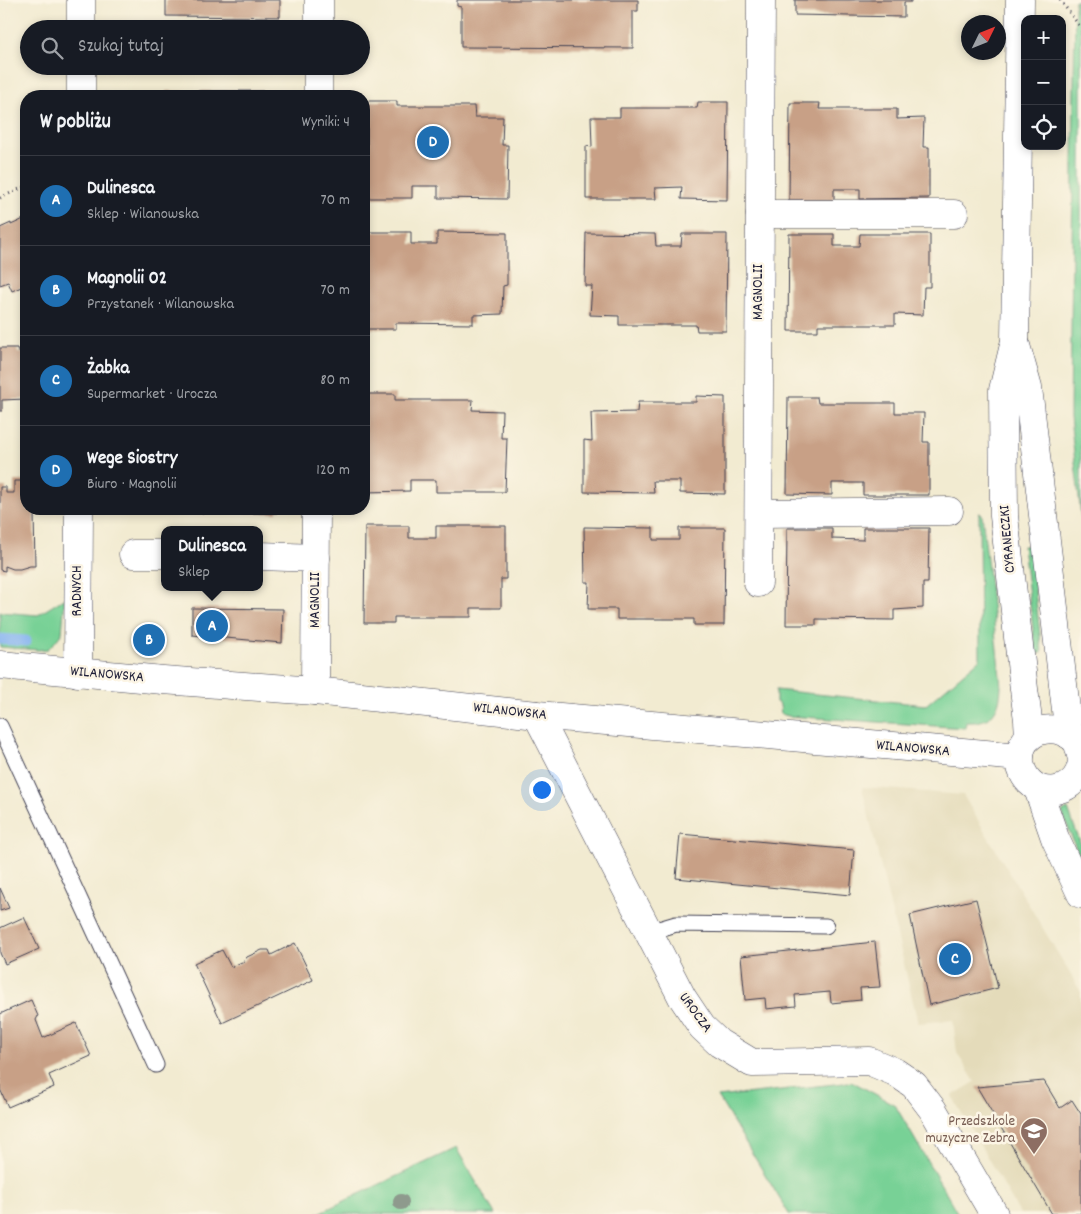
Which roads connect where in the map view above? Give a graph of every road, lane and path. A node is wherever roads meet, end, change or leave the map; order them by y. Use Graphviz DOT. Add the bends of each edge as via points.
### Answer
graph roads {
  1 [pos="81,0"];
  2 [pos="319,0"];
  3 [pos="761,0"];
  4 [pos="1020,0"];
  5 [pos="1060,0"];
  6 [pos="81,20"];
  7 [pos="319,20"];
  8 [pos="1081,28"];
  9 [pos="81,75"];
  10 [pos="318,75"];
  11 [pos="81,90"];
  12 [pos="318,90"];
  13 [pos="20,189"];
  14 [pos="0,198"];
  15 [pos="760,214"];
  16 [pos="954,214"];
  17 [pos="1015,341"];
  18 [pos="949,511"];
  19 [pos="759,512"];
  20 [pos="79,515"];
  21 [pos="316,515"];
  22 [pos="133,554"];
  23 [pos="161,554"];
  24 [pos="263,556"];
  25 [pos="316,558"];
  26 [pos="758,583"];
  27 [pos="0,665"];
  28 [pos="78,673"];
  29 [pos="315,691"];
  30 [pos="537,715"];
  31 [pos="0,726"];
  32 [pos="1024,747"];
  33 [pos="1078,767"];
  34 [pos="1038,788"];
  35 [pos="1081,894"];
  36 [pos="826,926"];
  37 [pos="648,932"];
  38 [pos="156,1065"];
  39 [pos="994,1214"];
  1 -- 6 [label="street"];
  2 -- 7 [label="street"];
  3 -- 15 [label="street, MAGNOLII"];
  4 -- 17 [label="street, CYRANECZKI"];
  5 -- 8 [label="path"];
  9 -- 11 [label="street"];
  10 -- 12 [label="street"];
  13 -- 14 [label="path"];
  15 -- 16 [label="street"];
  15 -- 19 [label="street, MAGNOLII"];
  17 -- 32 [label="street, CYRANECZKI" via="1002,390 1004,516 1028,720"];
  17 -- 33 [label="street, CYRANECZKI" via="1028,388"];
  18 -- 19 [label="street"];
  19 -- 26 [label="street, MAGNOLII"];
  20 -- 28 [label="street, RADNYCH"];
  21 -- 25 [label="street, MAGNOLII"];
  22 -- 23 [label="street"];
  24 -- 25 [label="street"];
  25 -- 29 [label="street, MAGNOLII"];
  27 -- 28 [label="street, WILANOWSKA"];
  28 -- 29 [label="street, WILANOWSKA"];
  29 -- 30 [label="street, WILANOWSKA"];
  30 -- 32 [label="street, WILANOWSKA"];
  30 -- 37 [label="street, UROCZA"];
  31 -- 38 [label="lane"];
  32 -- 33 [label="street" via="1041,730 1058,730"];
  32 -- 34 [label="street" via="1021,769 1026,779"];
  33 -- 34 [label="street" via="1067,786 1057,790"];
  34 -- 35 [label="street" via="1055,838"];
  36 -- 37 [label="lane" via="676,924"];
  37 -- 39 [label="street, UROCZA" via="682,997 702,1027 719,1043 752,1063 869,1061 896,1072 914,1086 933,1110"];
}
